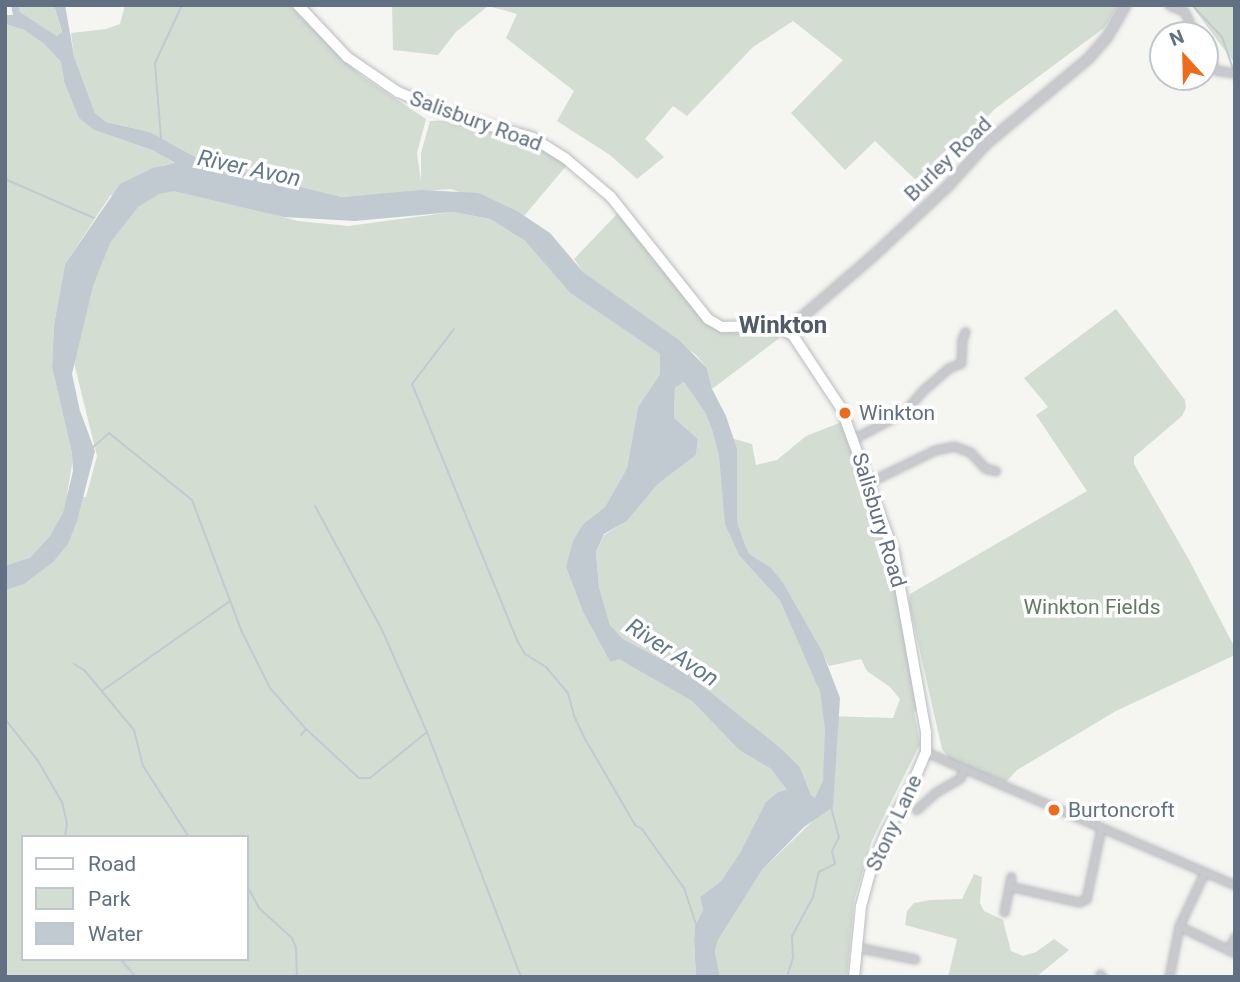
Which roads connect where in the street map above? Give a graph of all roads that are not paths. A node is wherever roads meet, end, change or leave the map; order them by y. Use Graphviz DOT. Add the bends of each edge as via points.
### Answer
graph roads {
  1 [pos="298,5"];
  2 [pos="1125,5"];
  3 [pos="1169,5"];
  4 [pos="1189,21"];
  5 [pos="786,330"];
  6 [pos="965,332"];
  7 [pos="853,439"];
  8 [pos="996,471"];
  9 [pos="869,482"];
  10 [pos="926,752"];
  11 [pos="963,770"];
  12 [pos="916,810"];
  13 [pos="1101,828"];
  14 [pos="1204,873"];
  15 [pos="1011,877"];
  16 [pos="1235,885"];
  17 [pos="1009,886"];
  18 [pos="1003,912"];
  19 [pos="1179,926"];
  20 [pos="1235,937"];
  21 [pos="856,947"];
  22 [pos="1232,952"];
  23 [pos="915,960"];
  24 [pos="854,977"];
  25 [pos="1169,977"];
  1 -- 5 [label="main road, Salisbury Road" via="347,57 398,92 456,116 533,138 565,158 611,197 708,319 722,327"];
  2 -- 5 [label="street, Burley Road" via="1088,58 986,143 947,186"];
  3 -- 4 [label="street" via="1184,11"];
  5 -- 7 [label="main road, Salisbury Road" via="818,369"];
  6 -- 7 [label="street" via="961,363 948,368 904,412"];
  7 -- 9 [label="main road, Salisbury Road"];
  8 -- 9 [label="street" via="954,446 935,450"];
  9 -- 10 [label="main road, Salisbury Road" via="894,553 925,716"];
  10 -- 11 [label="street"];
  10 -- 21 [label="main road, Stony Lane" via="871,869 860,906"];
  11 -- 12 [label="street" via="960,778"];
  11 -- 13 [label="street"];
  13 -- 14 [label="street"];
  13 -- 17 [label="street" via="1086,899"];
  14 -- 16 [label="street"];
  14 -- 19 [label="street"];
  15 -- 17 [label="street"];
  17 -- 18 [label="street"];
  19 -- 22 [label="street"];
  19 -- 25 [label="street"];
  20 -- 22 [label="street"];
  21 -- 23 [label="street"];
  21 -- 24 [label="main road, Stony Lane"];
}
